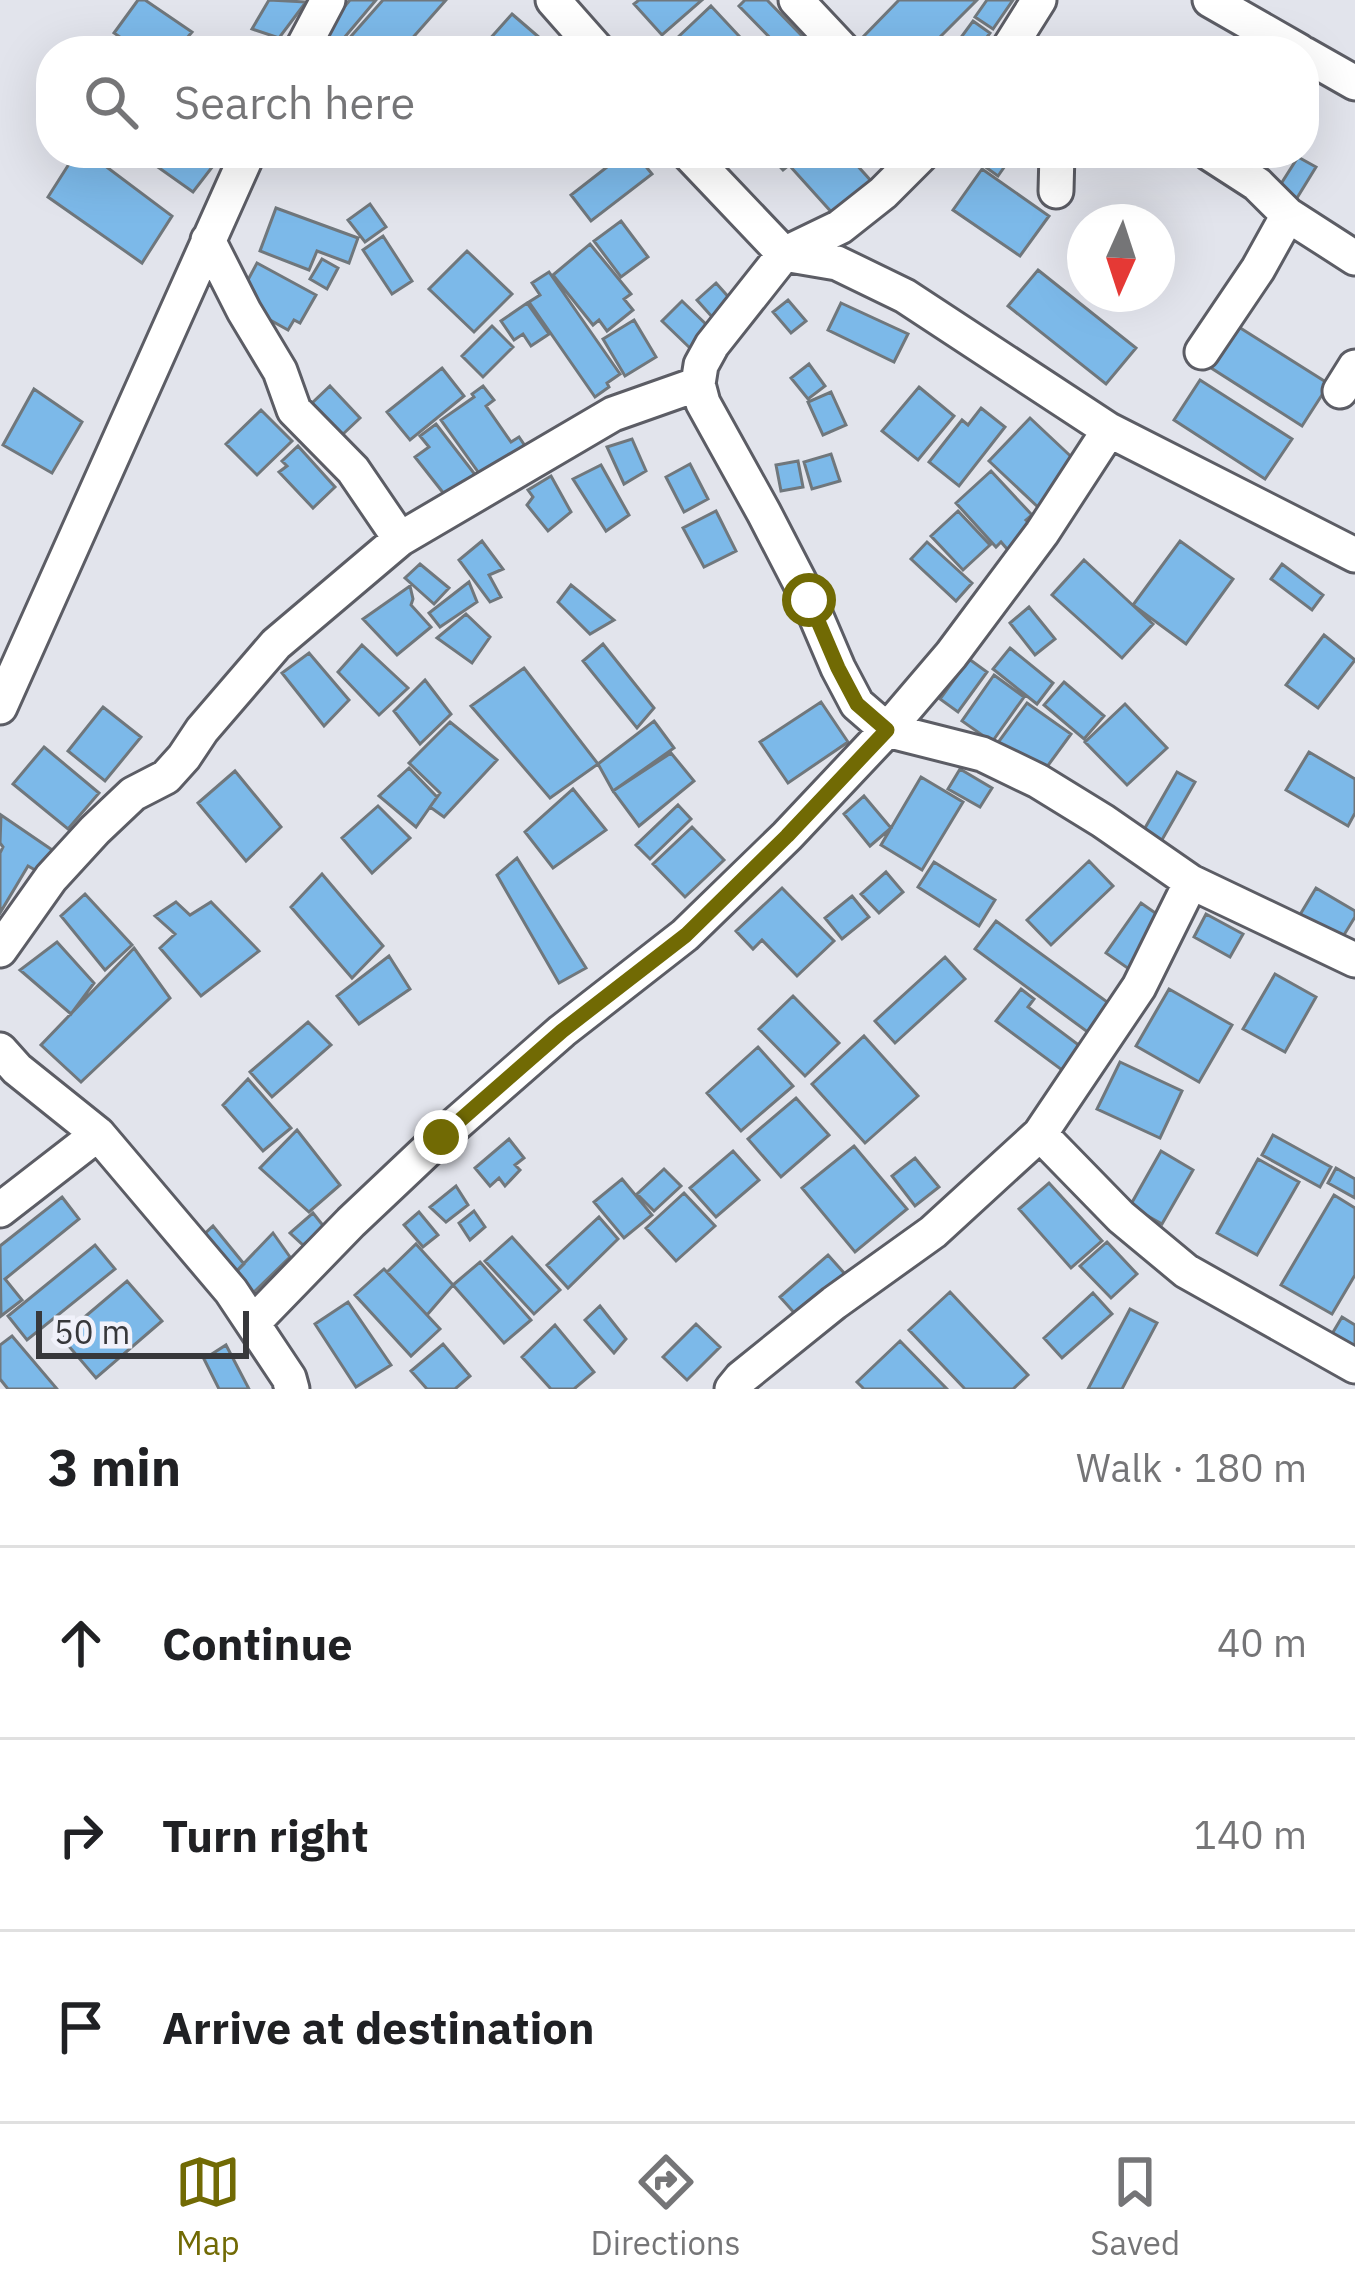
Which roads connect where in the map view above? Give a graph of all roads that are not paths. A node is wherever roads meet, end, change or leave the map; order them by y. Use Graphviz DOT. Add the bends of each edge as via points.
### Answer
graph roads {
  1 [pos="328,0"];
  2 [pos="554,0"];
  3 [pos="796,0"];
  4 [pos="1039,0"];
  5 [pos="1210,0"];
  6 [pos="309,36"];
  7 [pos="585,36"];
  8 [pos="830,36"];
  9 [pos="1016,36"];
  10 [pos="1274,36"];
  11 [pos="1319,62"];
  12 [pos="1355,83"];
  13 [pos="241,168"];
  14 [pos="702,168"];
  15 [pos="908,168"];
  16 [pos="1057,168"];
  17 [pos="1232,168"];
  18 [pos="1056,191"];
  19 [pos="1288,215"];
  20 [pos="208,240"];
  21 [pos="784,254"];
  22 [pos="1355,258"];
  23 [pos="1202,352"];
  24 [pos="698,384"];
  25 [pos="1109,430"];
  26 [pos="400,539"];
  27 [pos="1355,555"];
  28 [pos="0,707"];
  29 [pos="887,730"];
  30 [pos="1191,882"];
  31 [pos="0,950"];
  32 [pos="1355,960"];
  33 [pos="0,1050"];
  34 [pos="98,1134"];
  35 [pos="1040,1134"];
  36 [pos="0,1210"];
  37 [pos="253,1323"];
  38 [pos="1355,1366"];
  39 [pos="292,1389"];
  40 [pos="732,1389"];
  1 -- 6 [label="street"];
  2 -- 7 [label="street"];
  3 -- 8 [label="street"];
  4 -- 9 [label="street"];
  5 -- 10 [label="street"];
  11 -- 12 [label="street"];
  13 -- 20 [label="street"];
  14 -- 21 [label="street"];
  15 -- 21 [label="street" via="840,227"];
  16 -- 18 [label="street"];
  17 -- 19 [label="street"];
  19 -- 22 [label="street"];
  19 -- 23 [label="street"];
  20 -- 26 [label="street" via="294,410 353,470"];
  20 -- 28 [label="street"];
  21 -- 24 [label="street" via="712,345"];
  21 -- 25 [label="street" via="837,263 905,296"];
  24 -- 26 [label="street" via="614,414"];
  24 -- 29 [label="street" via="857,704"];
  25 -- 27 [label="street"];
  25 -- 29 [label="street" via="951,656"];
  26 -- 31 [label="street" via="276,644 166,777 94,830"];
  29 -- 30 [label="street" via="982,754 1038,781"];
  29 -- 37 [label="street" via="686,935 441,1137"];
  30 -- 32 [label="street"];
  30 -- 35 [label="street" via="1139,987"];
  33 -- 34 [label="street"];
  34 -- 36 [label="street"];
  34 -- 37 [label="street"];
  35 -- 38 [label="street" via="1186,1271"];
  35 -- 40 [label="street" via="933,1232"];
  37 -- 39 [label="street"];
}
